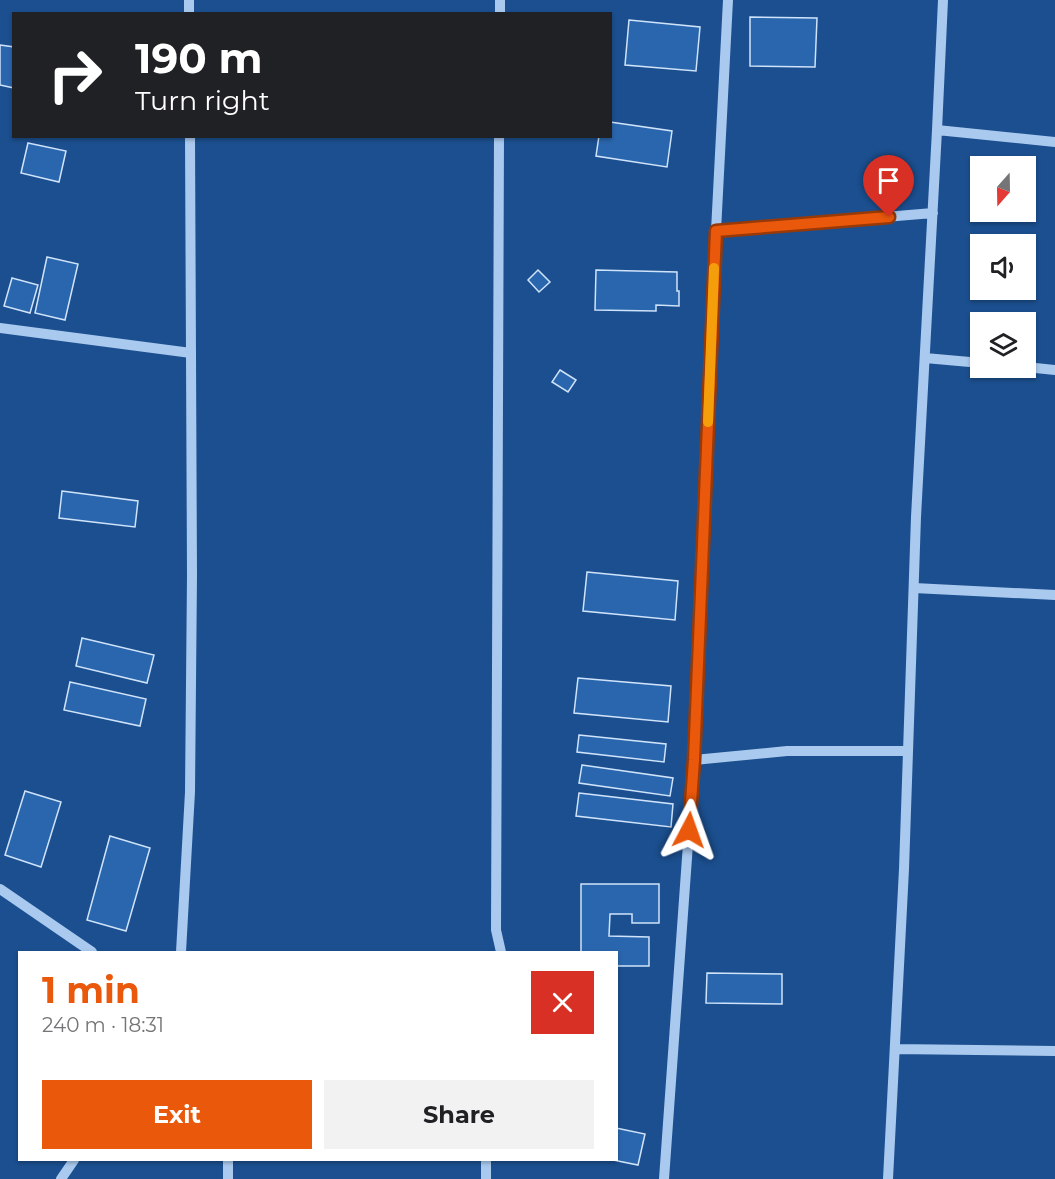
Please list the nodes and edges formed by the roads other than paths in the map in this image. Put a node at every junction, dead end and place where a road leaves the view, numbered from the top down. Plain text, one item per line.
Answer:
1 (728, 0) edge
2 (943, 0) edge
3 (937, 130) junction
4 (190, 138) edge
5 (499, 138) edge
6 (1055, 142) edge
7 (933, 213) junction
8 (716, 231) junction
9 (0, 328) edge
10 (190, 353) junction
11 (925, 358) junction
12 (970, 362) edge
13 (1036, 368) edge
14 (1055, 370) edge
15 (914, 588) junction
16 (1055, 595) edge
17 (908, 751) junction
18 (694, 760) junction
19 (0, 889) edge
20 (91, 951) edge
21 (181, 951) edge
22 (501, 951) edge
23 (895, 1049) junction
24 (1055, 1051) edge
25 (73, 1161) edge
26 (228, 1161) edge
27 (486, 1161) edge
28 (61, 1179) edge
29 (228, 1179) edge
30 (486, 1179) edge
31 (664, 1179) edge
32 (888, 1179) edge

1 - 8 street
2 - 3 street
3 - 6 street
3 - 7 street
4 - 10 street
5 - 22 street
7 - 8 street
7 - 11 street
8 - 18 street
9 - 10 street
10 - 21 street
11 - 12 street
11 - 15 street
13 - 14 street
15 - 16 street
15 - 17 street
17 - 18 street
17 - 23 street
18 - 31 street
19 - 20 street
23 - 24 street
23 - 32 street
25 - 28 street
26 - 29 street
27 - 30 street

